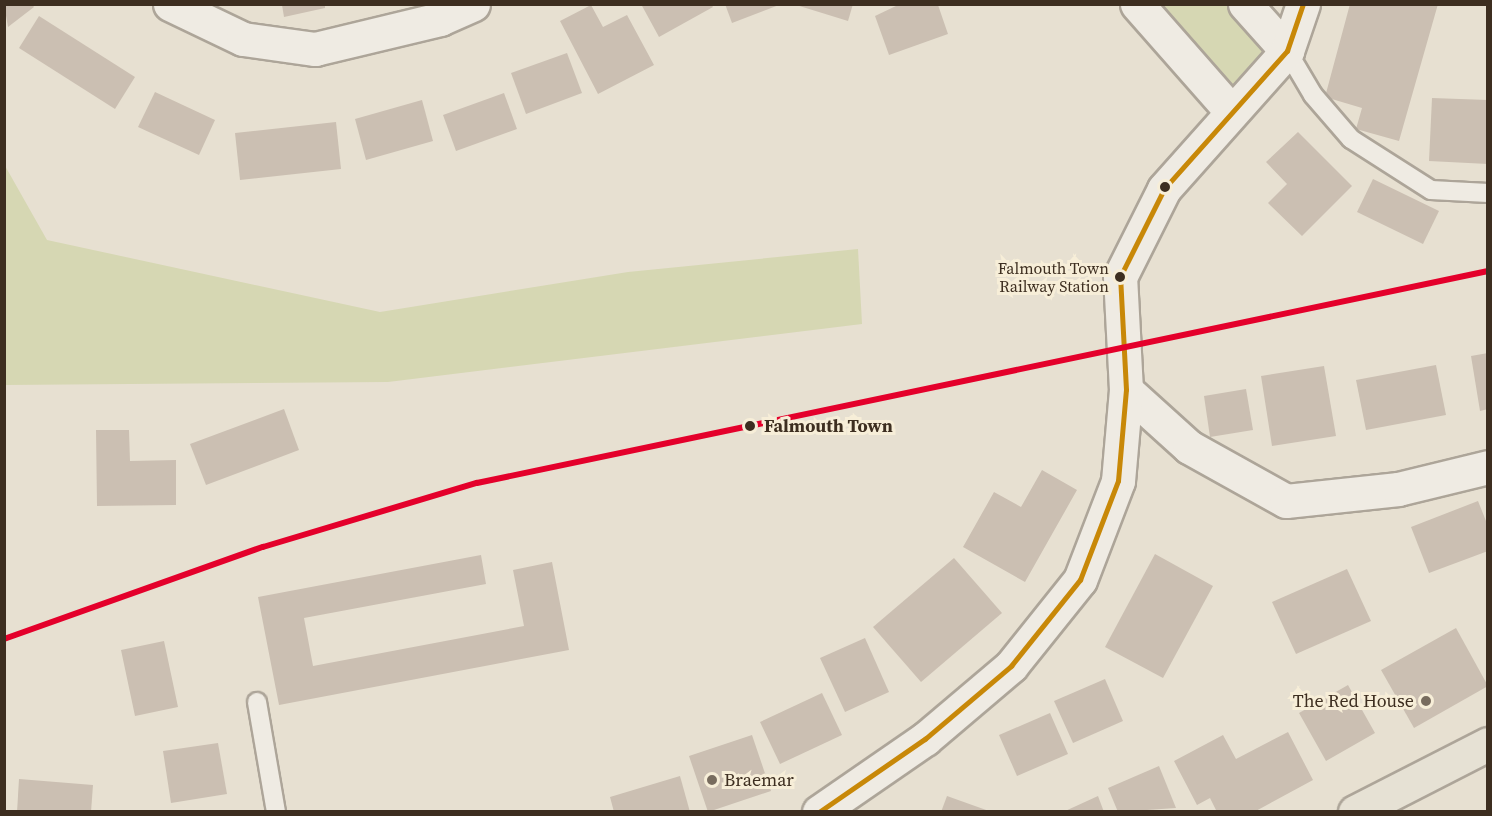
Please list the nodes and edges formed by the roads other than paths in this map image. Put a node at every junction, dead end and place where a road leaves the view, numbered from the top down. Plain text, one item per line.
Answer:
1 (170, 4) edge
2 (473, 4) edge
3 (1137, 4) edge
4 (1245, 4) edge
5 (1303, 4) edge
6 (1287, 51) junction
7 (1230, 110) junction
8 (1488, 193) edge
9 (1126, 390) junction
10 (1488, 467) edge
11 (258, 702) dead end
12 (1488, 744) edge
13 (276, 812) edge
14 (819, 812) edge
15 (1355, 812) edge

1 - 2 street
3 - 7 street
4 - 6 street
5 - 6 street
6 - 7 street
6 - 8 lane
7 - 9 street
9 - 10 street
9 - 14 street
11 - 13 lane
12 - 15 main road

